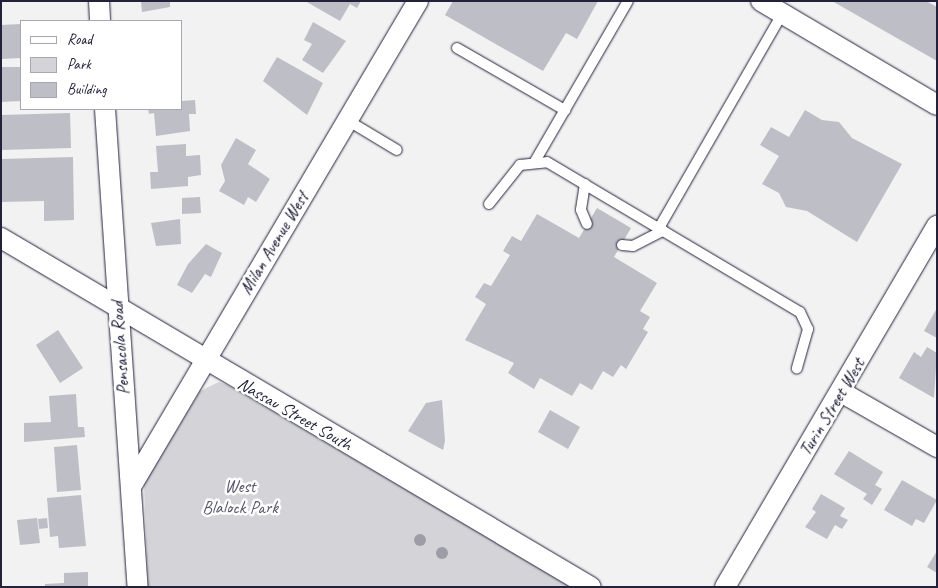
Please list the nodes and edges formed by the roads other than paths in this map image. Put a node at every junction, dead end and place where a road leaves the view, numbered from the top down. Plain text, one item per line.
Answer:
1 (99, 1) edge
2 (418, 1) edge
3 (628, 1) edge
4 (761, 1) edge
5 (782, 14) junction
6 (100, 20) edge
7 (457, 48) dead end
8 (937, 105) edge
9 (105, 110) edge
10 (565, 110) junction
11 (347, 120) junction
12 (397, 150) dead end
13 (534, 164) junction
14 (585, 184) junction
15 (490, 204) dead end
16 (587, 224) dead end
17 (937, 226) edge
18 (661, 230) junction
19 (1, 238) edge
20 (622, 245) dead end
21 (117, 306) junction
22 (204, 360) junction
23 (797, 368) dead end
24 (841, 392) junction
25 (937, 447) edge
26 (132, 485) junction
27 (138, 587) edge
28 (591, 587) edge
29 (725, 587) edge

1 - 6 street
2 - 11 street, Milan Avenue West
3 - 10 lane
4 - 5 street
5 - 8 street
5 - 18 lane
7 - 10 lane
9 - 21 street, Pensacola Road
10 - 13 lane
11 - 12 lane
11 - 22 street, Milan Avenue West
13 - 14 lane
13 - 15 lane
14 - 16 lane
14 - 18 lane
17 - 24 street, Turin Street West
18 - 20 lane
18 - 23 lane
19 - 21 street, Nassau Street South
21 - 22 street, Nassau Street South
21 - 26 street, Pensacola Road
22 - 26 street, Milan Avenue West
22 - 28 street, Nassau Street South
24 - 25 street
24 - 29 street, Turin Street West
26 - 27 street, Pensacola Road

